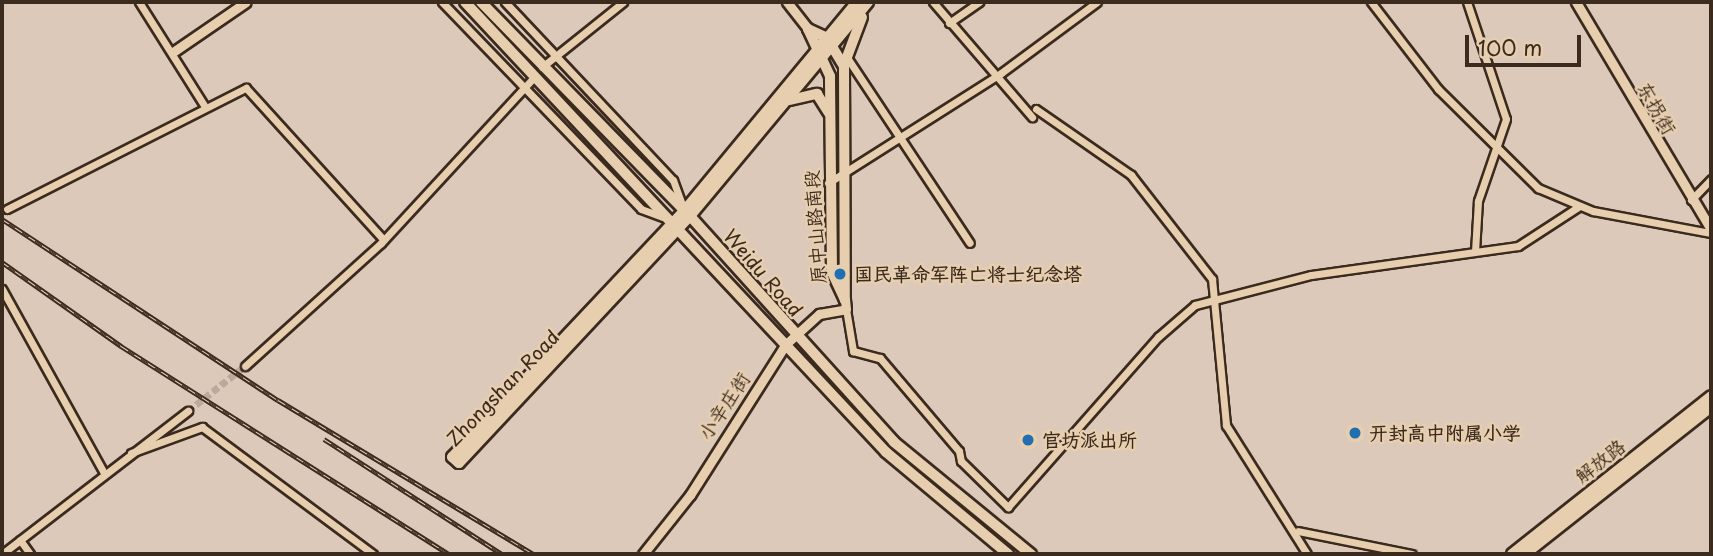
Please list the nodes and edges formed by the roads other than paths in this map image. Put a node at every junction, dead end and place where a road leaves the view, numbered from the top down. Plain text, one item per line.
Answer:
1 (139, 2) edge
2 (246, 2) edge
3 (442, 2) edge
4 (465, 2) edge
5 (481, 2) edge
6 (505, 2) edge
7 (623, 2) edge
8 (787, 2) edge
9 (857, 2) edge
10 (869, 2) edge
11 (933, 2) edge
12 (979, 2) edge
13 (1097, 2) edge
14 (1371, 2) edge
15 (1467, 2) edge
16 (1576, 2) edge
17 (949, 23) junction
18 (808, 29) junction
19 (830, 42) junction
20 (818, 48) junction
21 (173, 52) junction
22 (557, 55) junction
23 (822, 59) junction
24 (845, 60) junction
25 (542, 67) junction
26 (535, 76) junction
27 (995, 77) junction
28 (523, 88) junction
29 (786, 102) junction
30 (205, 107) junction
31 (828, 113) junction
32 (902, 140) junction
33 (1495, 149) junction
34 (840, 176) junction
35 (1711, 179) edge
36 (828, 183) junction
37 (1691, 200) junction
38 (1578, 207) junction
39 (7, 209) dead end
40 (687, 214) junction
41 (678, 223) junction
42 (1711, 231) edge
43 (384, 240) junction
44 (970, 243) dead end
45 (1475, 251) junction
46 (2, 289) edge
47 (1214, 299) junction
48 (846, 304) junction
49 (795, 336) junction
50 (786, 344) junction
51 (244, 366) tunnel mouth
52 (1711, 396) edge
53 (1711, 407) edge
54 (188, 411) tunnel mouth
55 (131, 453) junction
56 (104, 473) junction
57 (1298, 531) junction
58 (20, 540) junction
59 (2, 554) edge
60 (30, 554) edge
61 (373, 554) edge
62 (643, 554) edge
63 (1008, 554) edge
64 (1031, 554) edge
65 (1307, 554) edge
66 (1412, 554) edge
67 (1512, 554) edge
68 (1525, 554) edge

1 - 21 street
2 - 21 street
3 - 28 street
4 - 26 main road, Weidu Road
5 - 25 main road, Weidu Road
6 - 22 street
7 - 22 street
8 - 18 street
9 - 19 main road, Zhongshan Road
10 - 19 main road, Zhongshan Road
10 - 24 main road
11 - 17 street
12 - 17 street
13 - 27 street
14 - 33 street
15 - 33 street
16 - 37 street, 东拐街
17 - 27 street
18 - 19 main road
18 - 20 main road, 原中山路南段
19 - 20 main road, Zhongshan Road
19 - 23 main road, Zhongshan Road
19 - 24 main road
20 - 23 main road, 原中山路南段
20 - 40 main road, Zhongshan Road
21 - 30 street
22 - 25 street
22 - 40 street
23 - 29 main road, Zhongshan Road
23 - 31 main road, 原中山路南段
24 - 32 street
24 - 34 main road, 原中山路南段
25 - 40 main road, Weidu Road
26 - 28 street
26 - 41 main road, Weidu Road
27 - 32 street
27 - 47 street
28 - 41 street
28 - 43 street
29 - 31 main road
29 - 40 main road, Zhongshan Road
30 - 39 street
30 - 43 street
31 - 36 main road, 原中山路南段
32 - 34 street
32 - 44 street
33 - 38 street
33 - 45 street
34 - 36 street
34 - 48 main road, 原中山路南段
35 - 37 street
36 - 48 main road, 原中山路南段
37 - 42 street, 东拐街
38 - 42 street
38 - 45 street
40 - 41 main road, Zhongshan Road
40 - 49 main road, Weidu Road
41 - 41 main road, Zhongshan Road
41 - 50 main road, Weidu Road
43 - 51 street
45 - 47 street
46 - 56 street
47 - 48 street
47 - 57 street
48 - 49 street, 小辛庄街
49 - 50 street, 小辛庄街
49 - 64 main road, Weidu Road
50 - 62 street, 小辛庄街
50 - 63 main road, Weidu Road
52 - 67 main road, 解放路
53 - 68 main road, 解放路
54 - 55 street
55 - 56 street
55 - 61 street
56 - 58 street
57 - 65 street
57 - 66 street
58 - 59 street
58 - 60 street

